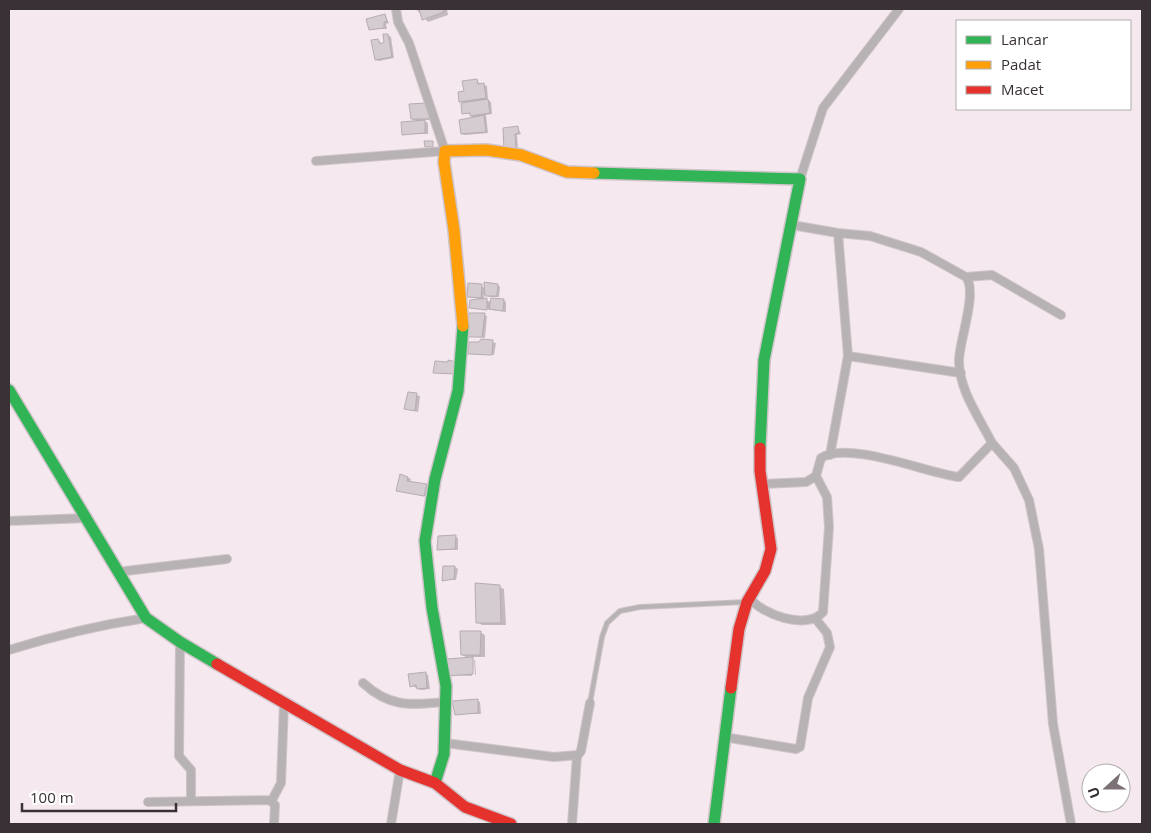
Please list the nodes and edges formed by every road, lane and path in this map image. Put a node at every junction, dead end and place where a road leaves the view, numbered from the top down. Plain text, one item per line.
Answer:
1 (396, 9) edge
2 (899, 9) edge
3 (445, 151) junction
4 (316, 161) dead end
5 (800, 179) junction
6 (792, 225) junction
7 (838, 233) junction
8 (966, 277) junction
9 (1061, 315) dead end
10 (848, 356) junction
11 (961, 373) junction
12 (9, 390) edge
13 (992, 443) junction
14 (830, 455) junction
15 (816, 476) junction
16 (762, 484) junction
17 (87, 518) junction
18 (9, 521) edge
19 (227, 559) dead end
20 (117, 572) junction
21 (748, 600) junction
22 (146, 618) junction
23 (815, 618) junction
24 (180, 642) junction
25 (9, 650) edge
26 (363, 683) dead end
27 (446, 702) junction
28 (284, 703) junction
29 (590, 703) joint
30 (724, 737) junction
31 (445, 743) junction
32 (577, 756) junction
33 (400, 770) junction
34 (435, 783) junction
35 (272, 800) junction
36 (191, 801) junction
37 (148, 802) dead end
38 (274, 824) edge
39 (391, 824) edge
40 (511, 824) edge
41 (572, 824) edge
42 (714, 824) edge
43 (1071, 824) edge

1 - 3 street
2 - 5 street
3 - 4 street
3 - 5 street
3 - 27 street
5 - 6 street
6 - 7 street
6 - 16 street
7 - 8 street
7 - 10 street
8 - 9 street
8 - 11 street
10 - 11 street
10 - 14 street
11 - 13 street
12 - 17 street
13 - 14 street
13 - 43 street
14 - 15 street
15 - 16 street
15 - 23 street
16 - 21 street
17 - 18 street
17 - 20 street
19 - 20 street
20 - 22 street
21 - 23 street
21 - 29 lane
21 - 30 street
22 - 24 street
22 - 25 street
23 - 30 street
24 - 28 street
24 - 36 street
26 - 27 street
27 - 31 street
28 - 33 street
28 - 35 street
29 - 32 street
30 - 42 street
31 - 32 street
31 - 34 street
32 - 41 street
33 - 34 street
33 - 39 street
34 - 40 street
35 - 36 street
35 - 38 street
36 - 37 street

